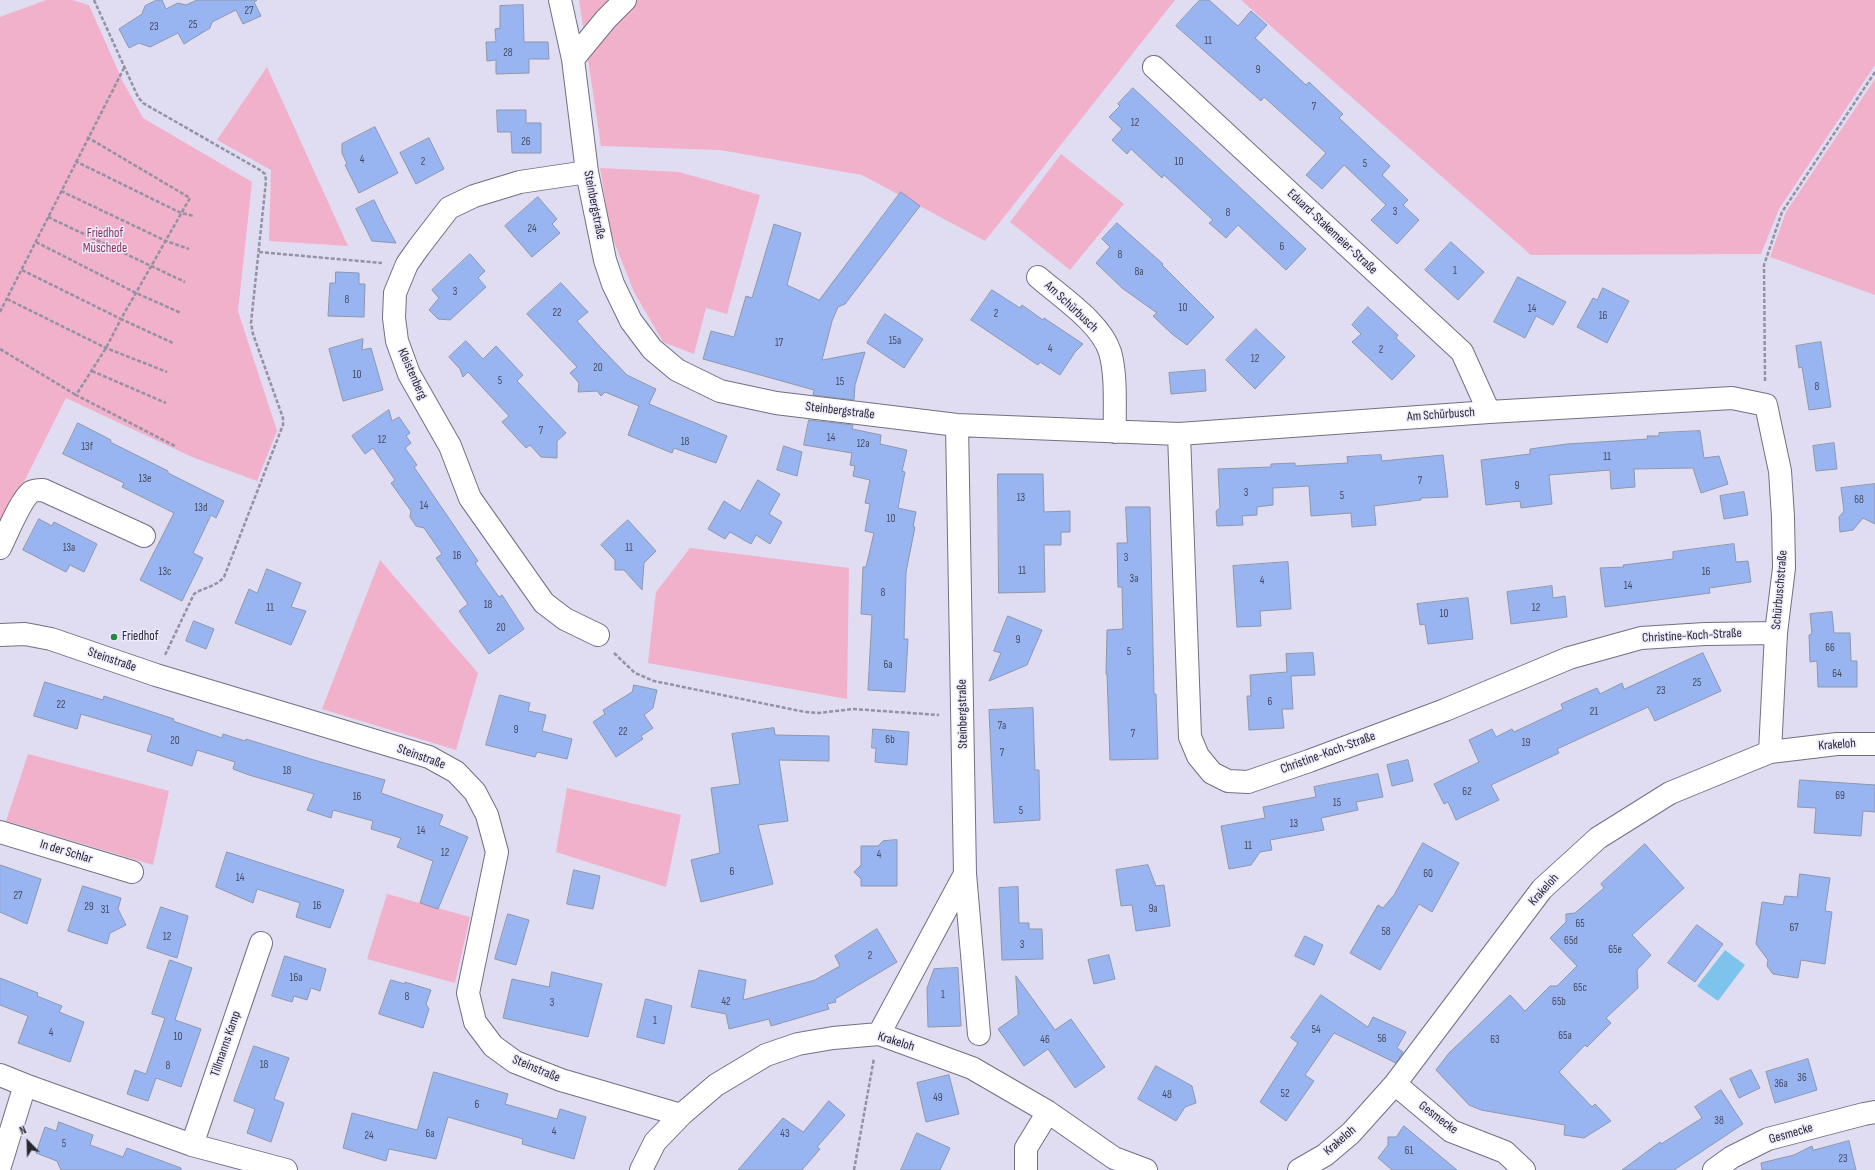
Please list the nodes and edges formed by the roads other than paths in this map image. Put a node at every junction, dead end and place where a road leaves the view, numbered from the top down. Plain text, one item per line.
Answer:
1 (560, 0) edge
2 (625, 0) edge
3 (573, 59) junction
4 (1154, 67) dead end
5 (587, 172) junction
6 (1038, 277) dead end
7 (1766, 405) joint
8 (1489, 412) junction
9 (957, 425) junction
10 (1115, 432) junction
11 (1180, 434) junction
12 (144, 536) dead end
13 (0, 548) edge
14 (1776, 633) junction
15 (0, 635) edge
16 (598, 635) road end
17 (1875, 744) edge
18 (1770, 752) junction
19 (0, 832) edge
20 (132, 872) dead end
21 (964, 874) junction
22 (260, 942) dead end
23 (879, 1034) junction
24 (979, 1034) dead end
25 (0, 1075) edge
26 (1395, 1084) junction
27 (25, 1086) junction
28 (1048, 1112) junction
29 (1875, 1112) edge
30 (680, 1115) junction
31 (192, 1145) junction
32 (0, 1166) edge
33 (286, 1170) edge
34 (641, 1170) edge
35 (1026, 1170) edge
36 (1146, 1170) edge
37 (1299, 1170) edge
38 (1524, 1170) edge
39 (1714, 1170) edge

1 - 3 street, Steinbergstraße
2 - 3 street
3 - 5 street, Steinbergstraße
4 - 8 street, Eduard-Stakemeier-Straße
5 - 9 street, Steinbergstraße
5 - 16 street, Kleistenberg
6 - 10 street, Am Schürbusch
7 - 8 street, Am Schürbusch
7 - 14 street, Schürbuschstraße
8 - 11 street, Am Schürbusch
9 - 10 street, Am Schürbusch
9 - 21 street, Steinbergstraße
10 - 11 street, Am Schürbusch
11 - 14 street, Christine-Koch-Straße
12 - 13 street
14 - 18 street, Schürbuschstraße
15 - 30 street, Steinstraße
17 - 18 street, Krakeloh
18 - 26 street, Krakeloh
19 - 20 street, In der Schlar
21 - 23 street, Steinbergstraße
21 - 24 street, Steinbergstraße
22 - 31 street, Tillmanns Kamp
23 - 28 street, Krakeloh
23 - 30 street, Krakeloh
25 - 27 street
26 - 37 street, Krakeloh
26 - 38 street, Gesmecke
27 - 31 street
27 - 32 street
28 - 35 street
28 - 36 street, Krakeloh
29 - 39 street, Gesmecke
30 - 34 street, Krakeloh
31 - 33 street

